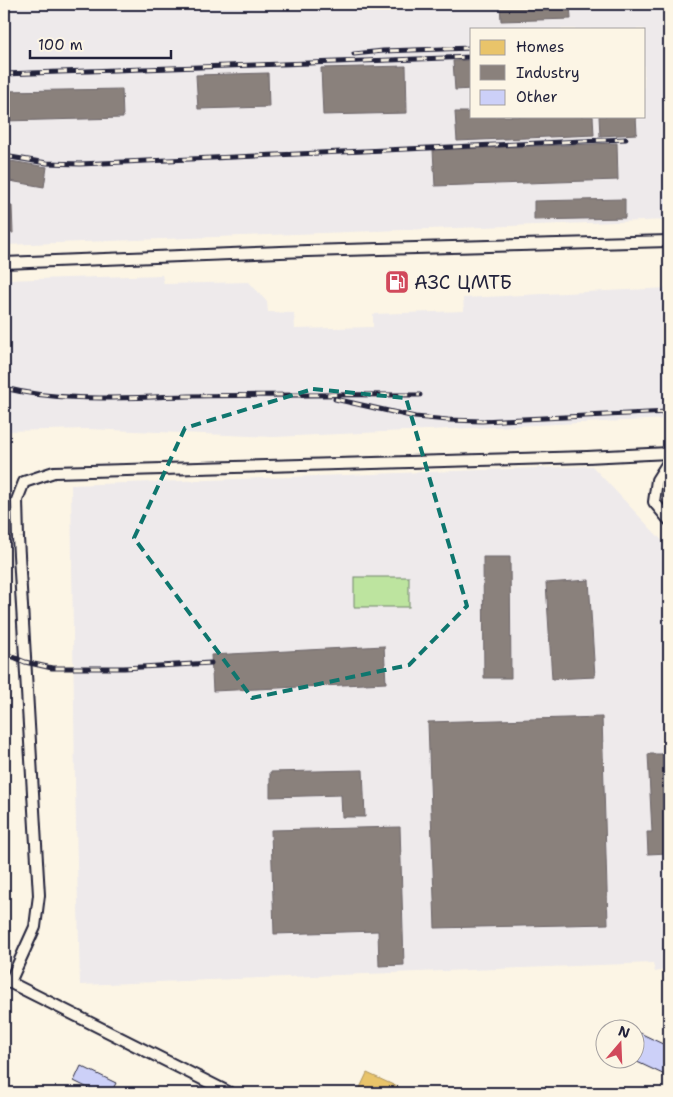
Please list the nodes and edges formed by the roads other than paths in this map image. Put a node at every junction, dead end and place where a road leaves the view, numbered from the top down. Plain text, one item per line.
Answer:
1 (669, 241) edge
2 (4, 263) edge
3 (669, 453) edge
4 (669, 461) edge
5 (669, 520) edge
6 (7, 981) edge
7 (230, 1093) edge

1 - 2 street
3 - 6 street
4 - 5 street
6 - 7 street

